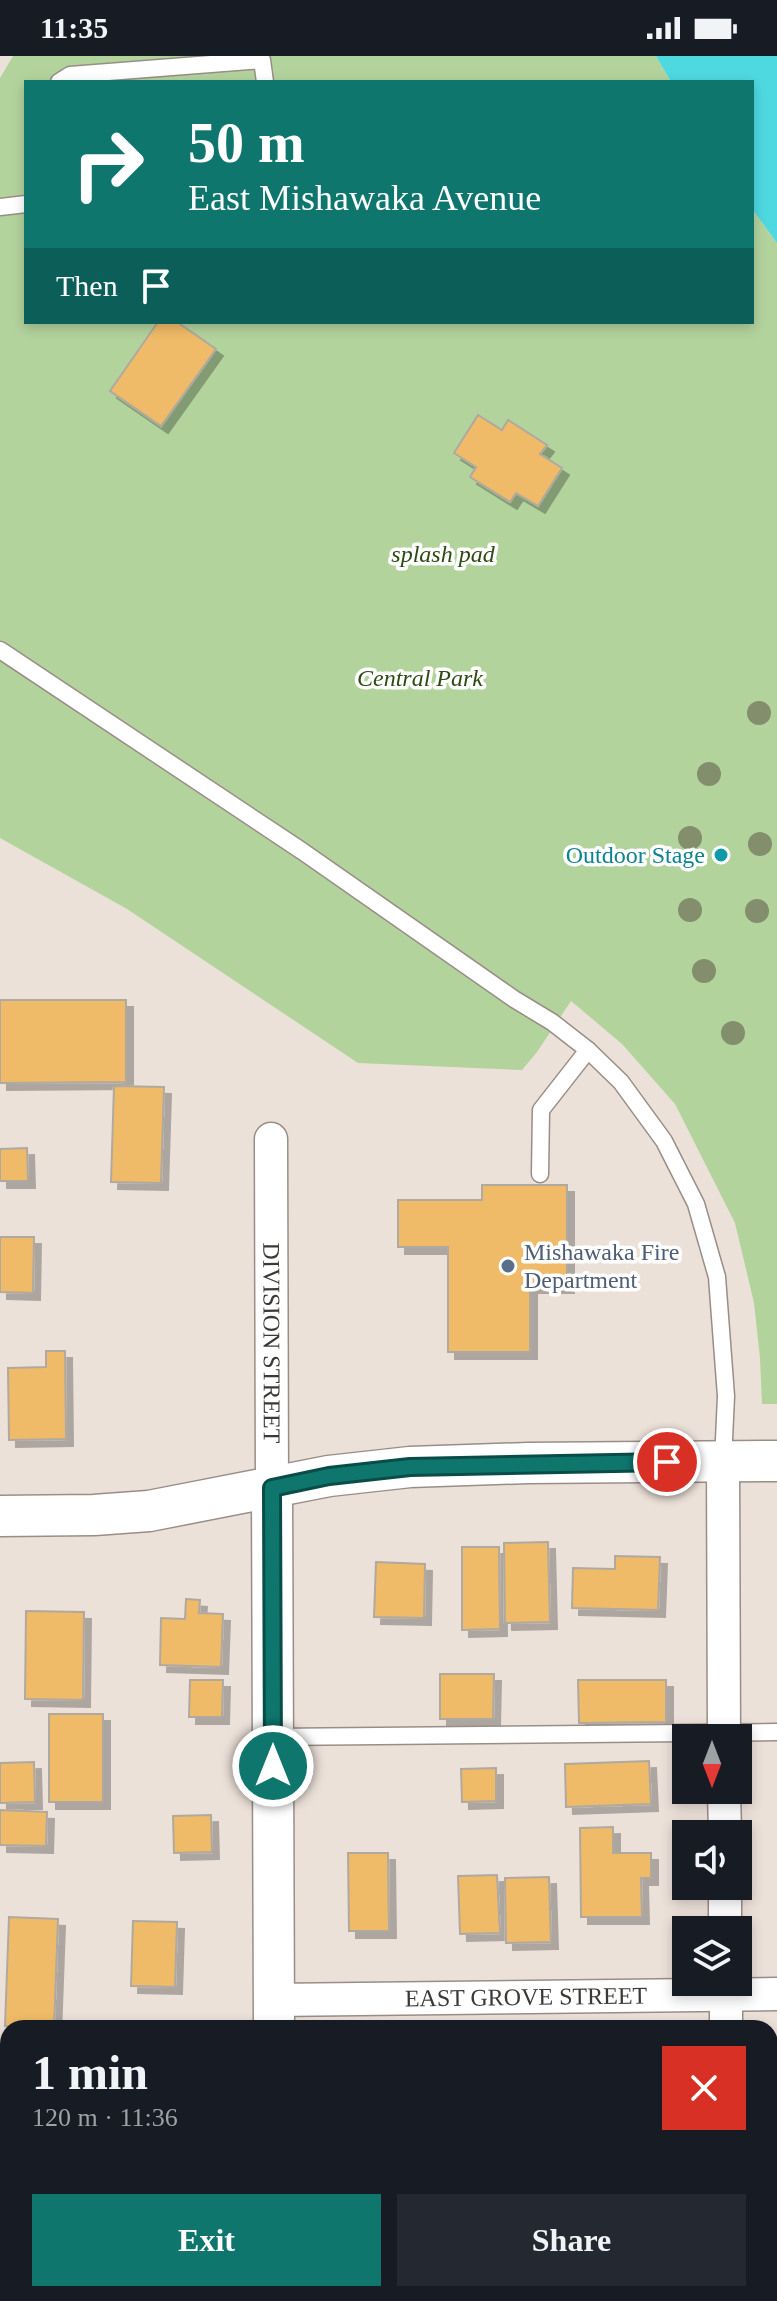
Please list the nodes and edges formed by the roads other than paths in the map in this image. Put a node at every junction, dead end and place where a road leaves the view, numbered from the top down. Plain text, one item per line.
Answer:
1 (62, 80) edge
2 (265, 80) edge
3 (24, 204) edge
4 (0, 207) edge
5 (0, 650) edge
6 (588, 1050) junction
7 (271, 1139) dead end
8 (540, 1174) dead end
9 (723, 1461) junction
10 (777, 1461) edge
11 (272, 1488) junction
12 (0, 1516) edge
13 (724, 1724) edge
14 (777, 1732) edge
15 (752, 1734) edge
16 (672, 1736) edge
17 (273, 1737) junction
18 (672, 1991) edge
19 (752, 1991) edge
20 (777, 1994) edge
21 (726, 1996) edge
22 (274, 2014) edge
23 (726, 2020) edge

1 - 2 lane
3 - 4 lane
5 - 6 lane
6 - 8 lane
6 - 9 lane
7 - 11 street, DIVISION STREET
9 - 10 street
9 - 11 street
9 - 13 street
11 - 12 street
11 - 17 street, DIVISION STREET
14 - 15 lane
16 - 17 lane
17 - 22 street, DIVISION STREET
18 - 22 street, EAST GROVE STREET
19 - 20 street, EAST GROVE STREET
21 - 23 street

